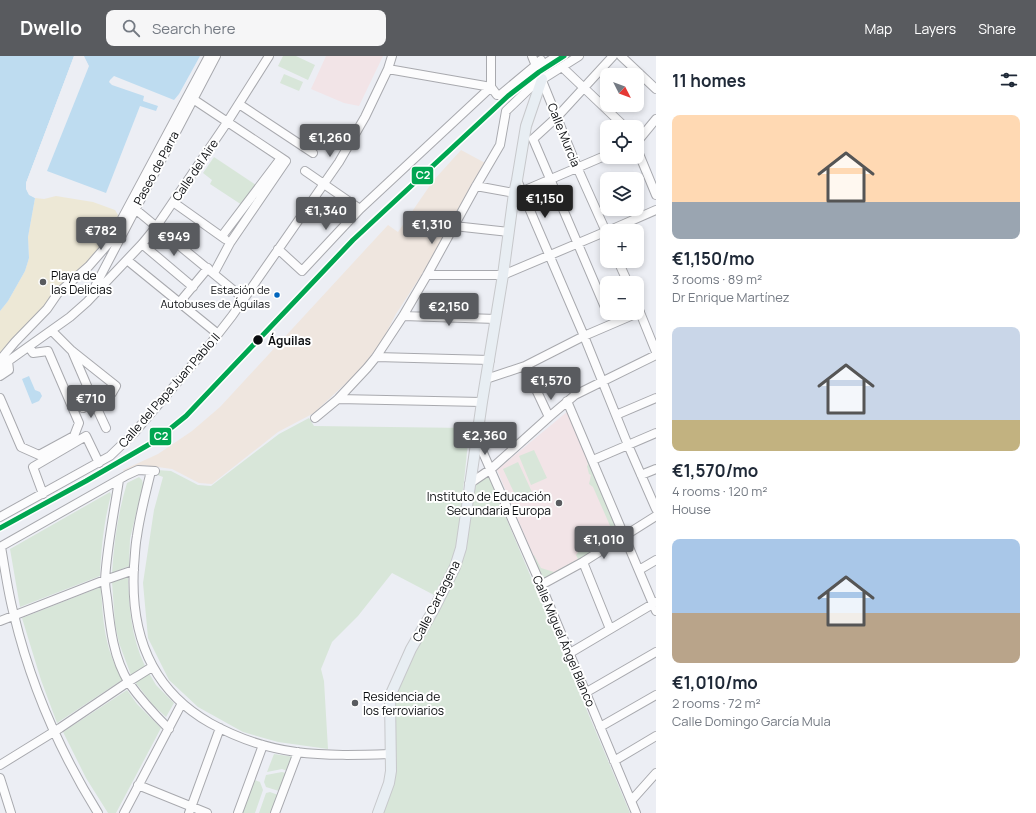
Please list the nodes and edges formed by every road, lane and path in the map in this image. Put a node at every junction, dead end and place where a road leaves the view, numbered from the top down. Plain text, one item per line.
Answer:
1 (209, 56) edge
2 (216, 56) edge
3 (269, 56) edge
4 (392, 56) edge
5 (491, 56) edge
6 (532, 56) edge
7 (557, 56) edge
8 (579, 56) edge
9 (613, 56) edge
10 (621, 56) edge
11 (538, 63) junction
12 (562, 67) junction
13 (388, 69) junction
14 (542, 79) junction
15 (491, 87) junction
16 (584, 88) junction
17 (656, 89) edge
18 (193, 99) junction
19 (238, 104) junction
20 (557, 117) junction
21 (618, 120) edge
22 (228, 121) junction
23 (655, 122) edge
24 (644, 134) edge
25 (529, 136) junction
26 (313, 153) dead end
27 (281, 158) junction
28 (600, 158) edge
29 (643, 164) edge
30 (577, 167) junction
31 (305, 171) dead end
32 (550, 178) junction
33 (323, 184) junction
34 (476, 186) junction
35 (518, 192) junction
36 (656, 195) edge
37 (173, 202) junction
38 (135, 209) junction
39 (360, 209) junction
40 (656, 210) edge
41 (603, 224) edge
42 (625, 224) edge
43 (454, 226) junction
44 (156, 227) junction
45 (509, 232) junction
46 (600, 235) edge
47 (222, 236) junction
48 (230, 243) junction
49 (577, 243) junction
50 (142, 244) junction
51 (278, 250) junction
52 (549, 254) junction
53 (127, 260) junction
54 (211, 271) junction
55 (101, 274) junction
56 (503, 274) junction
57 (427, 275) junction
58 (108, 280) junction
59 (193, 286) junction
60 (600, 296) edge
61 (244, 298) junction
62 (87, 302) junction
63 (178, 302) junction
64 (402, 316) junction
65 (496, 319) junction
66 (610, 320) edge
67 (619, 320) edge
68 (643, 320) edge
69 (612, 324) junction
70 (52, 331) junction
71 (218, 334) junction
72 (584, 336) junction
73 (30, 347) junction
74 (72, 351) junction
75 (656, 352) edge
76 (656, 355) edge
77 (376, 357) junction
78 (4, 360) edge
79 (490, 360) junction
80 (525, 366) junction
81 (0, 367) edge
82 (0, 376) edge
83 (486, 379) junction
84 (602, 382) junction
85 (0, 398) edge
86 (656, 398) edge
87 (338, 399) junction
88 (567, 401) junction
89 (94, 402) junction
90 (482, 402) junction
91 (83, 408) dead end
92 (616, 415) junction
93 (549, 417) junction
94 (315, 418) dead end
95 (106, 428) dead end
96 (656, 433) edge
97 (477, 439) junction
98 (628, 445) junction
99 (593, 460) junction
100 (99, 463) junction
101 (491, 469) junction
102 (656, 469) edge
103 (641, 475) junction
104 (119, 480) junction
105 (470, 484) junction
106 (43, 494) junction
107 (656, 509) edge
108 (656, 516) edge
109 (0, 517) edge
110 (625, 536) junction
111 (0, 547) edge
112 (656, 560) edge
113 (583, 562) junction
114 (134, 570) junction
115 (639, 570) junction
116 (105, 580) junction
117 (541, 586) junction
118 (655, 606) edge
119 (13, 615) junction
120 (0, 621) edge
121 (610, 629) junction
122 (656, 652) edge
123 (570, 653) junction
124 (152, 667) junction
125 (128, 682) junction
126 (585, 693) junction
127 (656, 695) edge
128 (182, 703) junction
129 (600, 727) junction
130 (220, 728) junction
131 (169, 729) junction
132 (54, 732) junction
133 (656, 736) edge
134 (263, 745) junction
135 (298, 752) junction
136 (390, 754) junction
137 (614, 761) junction
138 (0, 766) edge
139 (656, 773) edge
140 (0, 778) edge
141 (138, 785) junction
142 (631, 801) junction
143 (190, 810) edge
144 (11, 813) edge
145 (98, 813) edge
146 (124, 813) edge
147 (207, 813) edge
148 (238, 813) edge
149 (275, 813) edge
150 (378, 813) edge
151 (636, 813) edge

1 - 78 street
2 - 18 street, Paseo de Parra
3 - 19 street, Calle del Aire
4 - 13 street, Calle del Papa Juan Pablo II
5 - 15 street
6 - 11 street, Calle Murcia
7 - 11 street
8 - 12 street
9 - 16 street
10 - 17 street
11 - 14 street, Calle Murcia
11 - 15 street
12 - 14 street
12 - 16 street
13 - 15 street
13 - 33 street, Calle del Papa Juan Pablo II
14 - 20 street, Calle Murcia
14 - 25 main road, Calle Cartagena
14 - 34 street
15 - 39 street
16 - 20 street
16 - 21 street
18 - 22 street
18 - 38 street, Paseo de Parra
19 - 22 street, Calle del Aire
19 - 26 street
20 - 25 street
20 - 30 street, Calle Murcia
22 - 27 street
22 - 37 street, Calle del Aire
23 - 24 street
25 - 32 street
25 - 35 main road, Calle Cartagena
27 - 47 street
27 - 48 street
28 - 30 street
29 - 36 street
30 - 32 street
30 - 41 street, Calle Murcia
31 - 33 street
32 - 35 street
32 - 49 street
33 - 39 street
33 - 51 street, Calle del Papa Juan Pablo II
34 - 35 street
34 - 43 street
35 - 45 main road, Calle Cartagena
35 - 52 street
37 - 44 street, Calle del Aire
37 - 47 street
38 - 44 street
38 - 55 street, Paseo de Parra
39 - 51 street
40 - 42 street
43 - 45 street
43 - 57 street
44 - 50 street, Calle del Aire
44 - 54 street
45 - 56 main road, Calle Cartagena
46 - 49 street
47 - 48 street
48 - 54 street
49 - 52 street
49 - 60 street
50 - 53 street, Calle del Aire
50 - 59 street
51 - 61 street, Calle del Papa Juan Pablo II
52 - 56 street
52 - 72 street
53 - 58 street, Calle del Aire
53 - 63 street
54 - 59 street
54 - 61 street
55 - 58 street
55 - 62 street, Paseo de Parra
56 - 57 street
56 - 65 main road, Calle Cartagena
57 - 64 street
58 - 62 street, Calle del Aire
59 - 63 street
61 - 71 street, Calle del Papa Juan Pablo II
62 - 70 street, Calle del Aire
63 - 71 street
64 - 65 street
64 - 77 street
65 - 79 main road, Calle Cartagena
66 - 69 street
67 - 69 street
68 - 75 street
69 - 72 street
70 - 73 street, Calle del Aire
70 - 74 street
71 - 100 street, Calle del Papa Juan Pablo II
72 - 80 street
72 - 84 street
73 - 78 street, Calle del Aire
73 - 85 street
74 - 89 street
74 - 89 street
76 - 84 street
77 - 79 street
77 - 87 street
78 - 81 street, Calle del Aire
78 - 82 street
79 - 83 main road, Calle Cartagena
80 - 83 street
80 - 93 street
83 - 90 main road, Calle Cartagena
84 - 88 street
84 - 92 street
86 - 92 street
87 - 90 street
87 - 94 street
88 - 93 street
88 - 99 street
89 - 91 street
89 - 95 street
90 - 97 main road, Calle Cartagena
92 - 98 street
93 - 101 street
96 - 98 street
97 - 101 street, Calle Miguel Ángel Blanco
97 - 105 main road, Calle Cartagena
98 - 99 street
98 - 103 street
99 - 110 street
100 - 106 street, Calle del Papa Juan Pablo II
100 - 106 street
101 - 105 street
101 - 117 street, Calle Miguel Ángel Blanco
102 - 103 street
103 - 107 street
104 - 111 street
104 - 114 street
104 - 116 street
105 - 136 main road, Calle Cartagena
106 - 109 street, Calle del Papa Juan Pablo II
108 - 110 street
110 - 113 street
110 - 115 street
111 - 119 street
112 - 115 street
113 - 117 street
113 - 121 street
114 - 116 street
114 - 124 street
115 - 118 street
116 - 119 street
116 - 125 street
117 - 123 street, Calle Miguel Ángel Blanco
118 - 121 street
119 - 120 street
119 - 132 street
121 - 123 street
122 - 126 street
123 - 126 street, Calle Miguel Ángel Blanco
124 - 125 street
124 - 128 street
125 - 131 street
125 - 132 street
126 - 129 street, Calle Miguel Ángel Blanco
127 - 129 street
128 - 130 street
128 - 131 street
129 - 137 street, Calle Miguel Ángel Blanco
130 - 134 street
130 - 143 street
131 - 141 street
132 - 138 street
132 - 145 street
133 - 137 street
134 - 135 street
134 - 148 street
135 - 136 street
135 - 149 street
136 - 150 main road, Calle Cartagena
137 - 142 street, Calle Miguel Ángel Blanco
139 - 142 street
140 - 144 street
141 - 143 street
141 - 146 street
142 - 151 street, Calle Miguel Ángel Blanco
143 - 147 street

